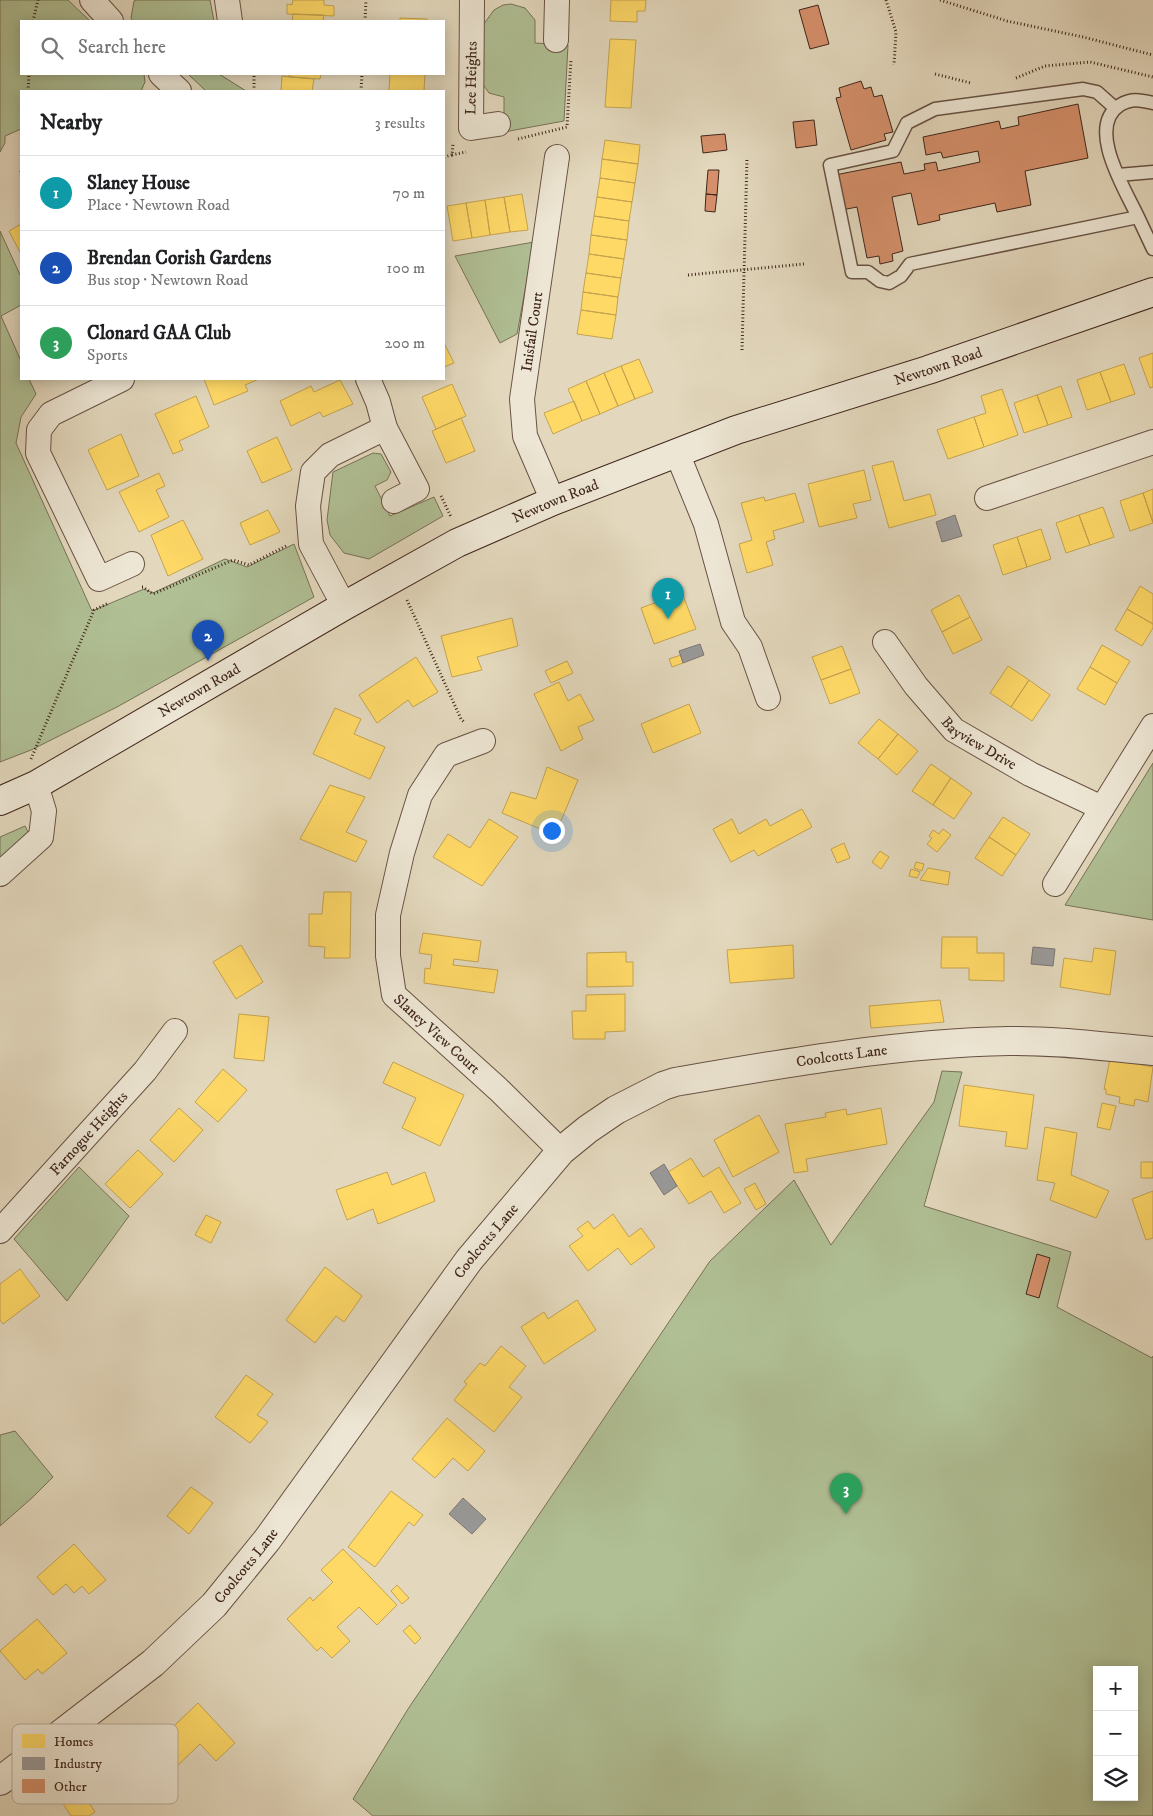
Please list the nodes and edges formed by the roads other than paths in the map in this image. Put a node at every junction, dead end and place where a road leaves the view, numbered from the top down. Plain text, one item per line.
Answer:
1 (227, 0) edge
2 (472, 0) edge
3 (545, 0) edge
4 (557, 0) edge
5 (230, 20) edge
6 (556, 40) road end
7 (1153, 103) edge
8 (1115, 108) junction
9 (504, 132) road end
10 (557, 157) dead end
11 (1153, 172) edge
12 (1118, 175) junction
13 (1138, 217) junction
14 (1153, 249) edge
15 (1153, 292) edge
16 (120, 380) edge
17 (368, 380) edge
18 (385, 428) junction
19 (1153, 442) edge
20 (677, 453) junction
21 (987, 498) dead end
22 (394, 500) dead end
23 (553, 501) junction
24 (132, 564) dead end
25 (344, 606) junction
26 (885, 642) dead end
27 (768, 698) dead end
28 (1153, 726) edge
29 (483, 741) road end
30 (36, 785) junction
31 (0, 801) edge
32 (1102, 808) junction
33 (0, 874) edge
34 (1055, 884) dead end
35 (175, 1031) dead end
36 (1153, 1051) edge
37 (561, 1151) junction
38 (0, 1231) edge
39 (75, 1724) edge
40 (12, 1773) edge
41 (0, 1782) edge

1 - 5 street
2 - 9 street, Lee Heights
3 - 4 street
4 - 6 street
7 - 8 lane
8 - 12 lane
8 - 13 lane
10 - 23 street, Inisfail Court
11 - 12 lane
12 - 13 lane
13 - 14 lane
15 - 20 street, Newtown Road
16 - 24 street
17 - 18 street
18 - 22 street
18 - 25 street
19 - 21 street
20 - 23 street, Newtown Road
20 - 27 street
23 - 25 street, Newtown Road
25 - 30 street, Newtown Road
26 - 32 street, Bayview Drive
28 - 32 street
29 - 37 street, Slaney View Court
30 - 31 street, Newtown Road
30 - 33 street
32 - 34 street
35 - 38 street, Farnogue Heights
36 - 37 street, Coolcotts Lane
37 - 39 street, Coolcotts Lane
40 - 41 street, Coolcotts Lane

